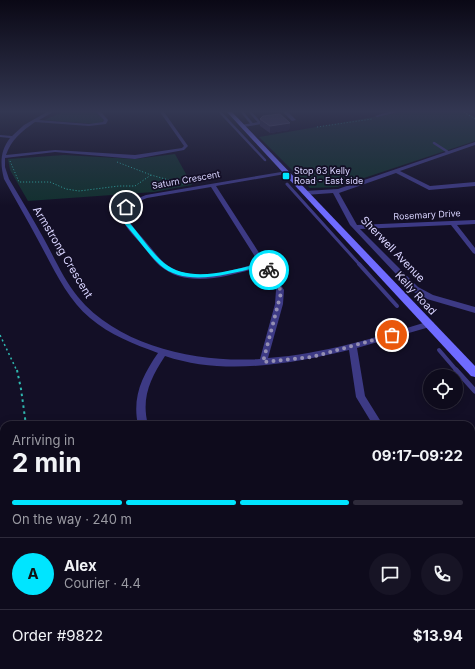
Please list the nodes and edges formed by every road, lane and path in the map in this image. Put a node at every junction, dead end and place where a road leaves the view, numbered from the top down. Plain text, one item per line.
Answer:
1 (7, 143) edge
2 (184, 143) edge
3 (252, 143) edge
4 (257, 143) edge
5 (475, 143) edge
6 (434, 144) dead end
7 (448, 152) junction
8 (119, 156) junction
9 (2, 157) junction
10 (9, 158) dead end
11 (265, 160) dead end
12 (396, 171) junction
13 (285, 172) junction
14 (150, 175) junction
15 (372, 179) junction
16 (304, 182) dead end
17 (287, 184) dead end
18 (475, 184) edge
19 (212, 185) junction
20 (198, 187) junction
21 (335, 191) junction
22 (305, 193) junction
23 (475, 222) edge
24 (454, 223) junction
25 (355, 228) junction
26 (340, 229) junction
27 (329, 231) junction
28 (475, 252) edge
29 (265, 264) junction
30 (397, 306) dead end
31 (475, 310) edge
32 (430, 324) junction
33 (0, 335) edge
34 (353, 347) junction
35 (439, 350) dead end
36 (162, 353) junction
37 (263, 362) junction
38 (475, 373) edge
39 (475, 391) edge
40 (26, 421) edge
41 (143, 421) edge
42 (376, 421) edge

1 - 9 street
2 - 8 street
3 - 11 lane, Kelly Road
4 - 13 street, Kelly Road
5 - 7 street
6 - 7 lane
7 - 12 street
8 - 9 street
8 - 14 path
9 - 36 street, Armstrong Crescent
10 - 14 path
12 - 15 street
12 - 18 street
13 - 19 street, Saturn Crescent
13 - 22 street, Kelly Road
14 - 20 path
15 - 16 path
15 - 21 street
17 - 27 lane, Kelly Road
19 - 20 street, Saturn Crescent
19 - 29 street
20 - 29 street, Saturn Crescent
21 - 22 street
21 - 25 street, Sherwell Avenue
22 - 26 street, Kelly Road
23 - 24 street, Rosemary Drive
24 - 25 street, Rosemary Drive
24 - 28 street
25 - 31 street, Sherwell Avenue
26 - 27 lane
26 - 32 street, Kelly Road
27 - 30 lane, Kelly Road
29 - 37 street
32 - 34 street, Armstrong Crescent
32 - 38 street, Kelly Road
33 - 40 path
34 - 37 street, Armstrong Crescent
34 - 42 street
35 - 39 lane
36 - 37 street, Armstrong Crescent
36 - 41 street

